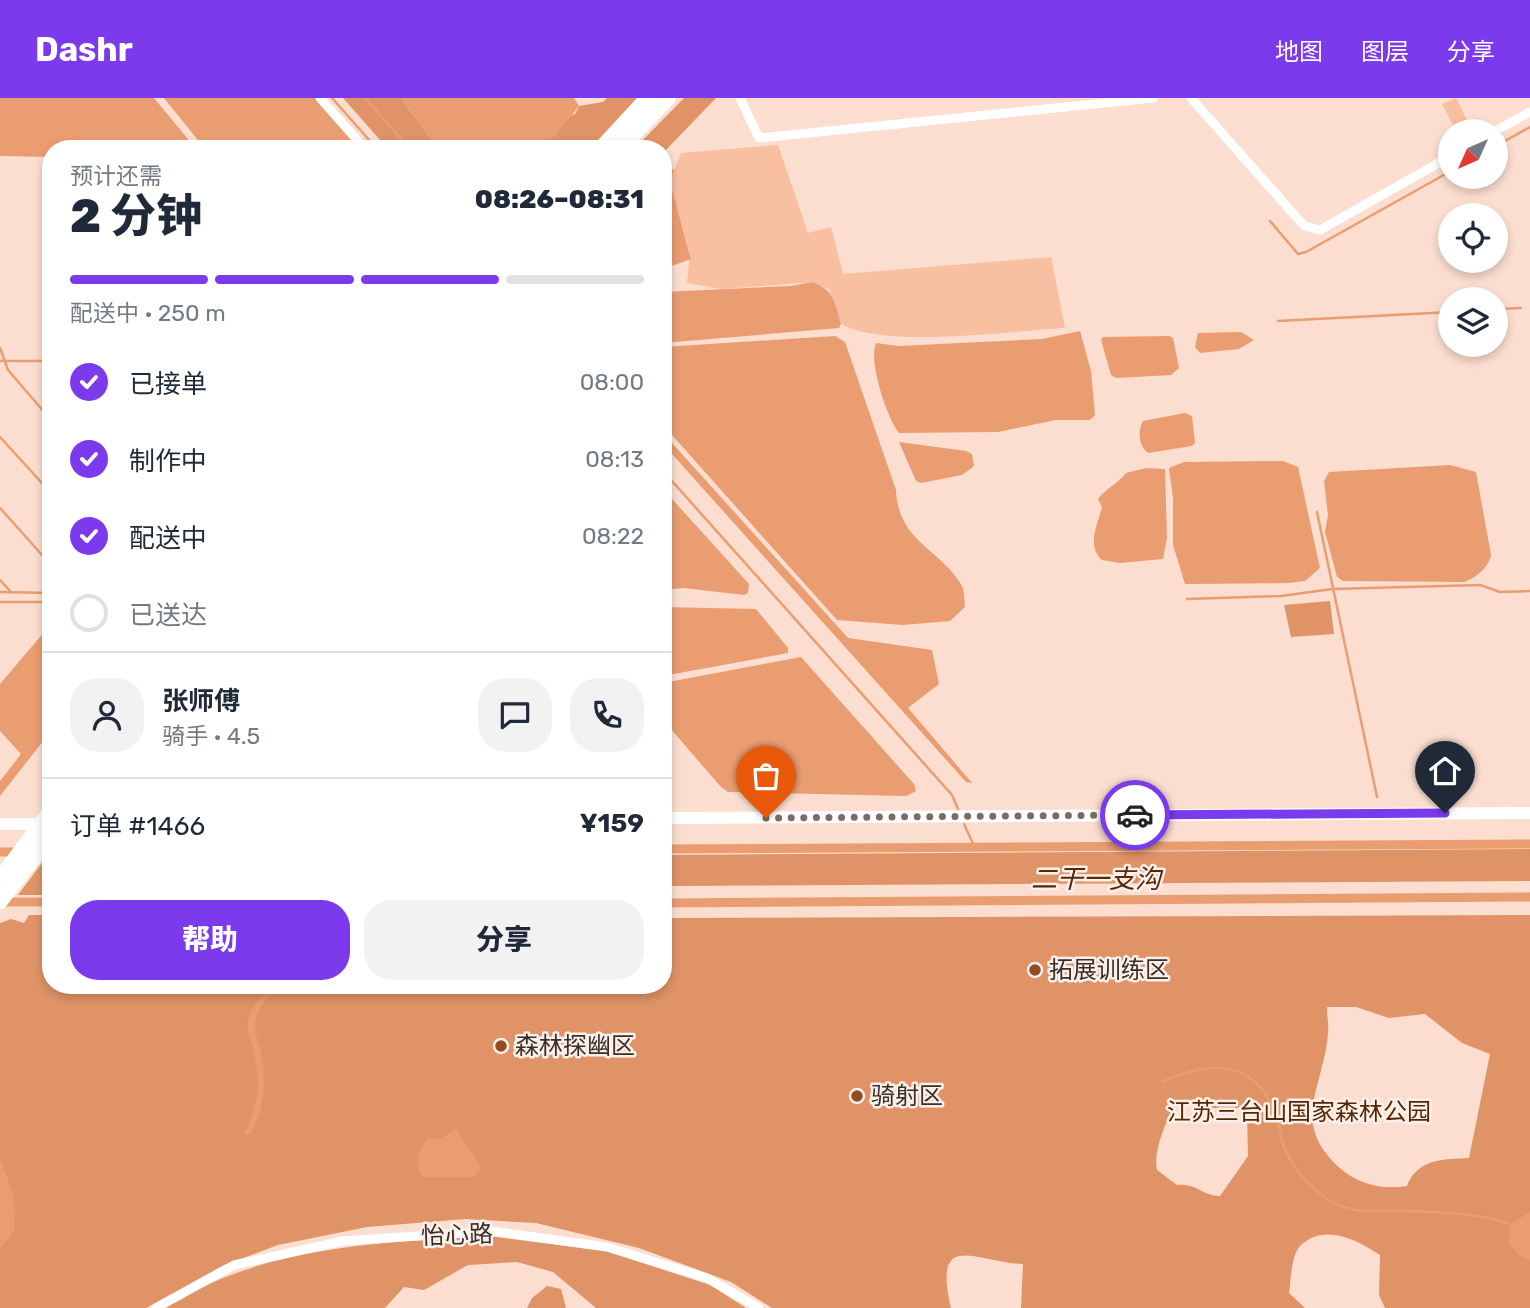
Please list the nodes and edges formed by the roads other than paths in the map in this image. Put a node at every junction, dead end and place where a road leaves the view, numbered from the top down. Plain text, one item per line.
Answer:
1 (320, 98) edge
2 (648, 98) edge
3 (668, 98) edge
4 (740, 98) edge
5 (1153, 98) edge
6 (1191, 98) edge
7 (1530, 112) edge
8 (1508, 124) edge
9 (357, 140) edge
10 (609, 140) edge
11 (628, 140) edge
12 (1438, 163) edge
13 (1530, 813) edge
14 (672, 818) edge
15 (0, 824) edge
16 (42, 828) edge
17 (42, 832) edge
18 (42, 836) edge
19 (0, 879) edge
20 (0, 901) edge
21 (156, 1308) edge
22 (759, 1308) edge

1 - 9 street
2 - 10 highway
3 - 11 highway
4 - 5 street
6 - 12 street
7 - 8 street
13 - 14 street
15 - 16 street
17 - 19 highway
18 - 20 highway
21 - 22 street, 怡心路

